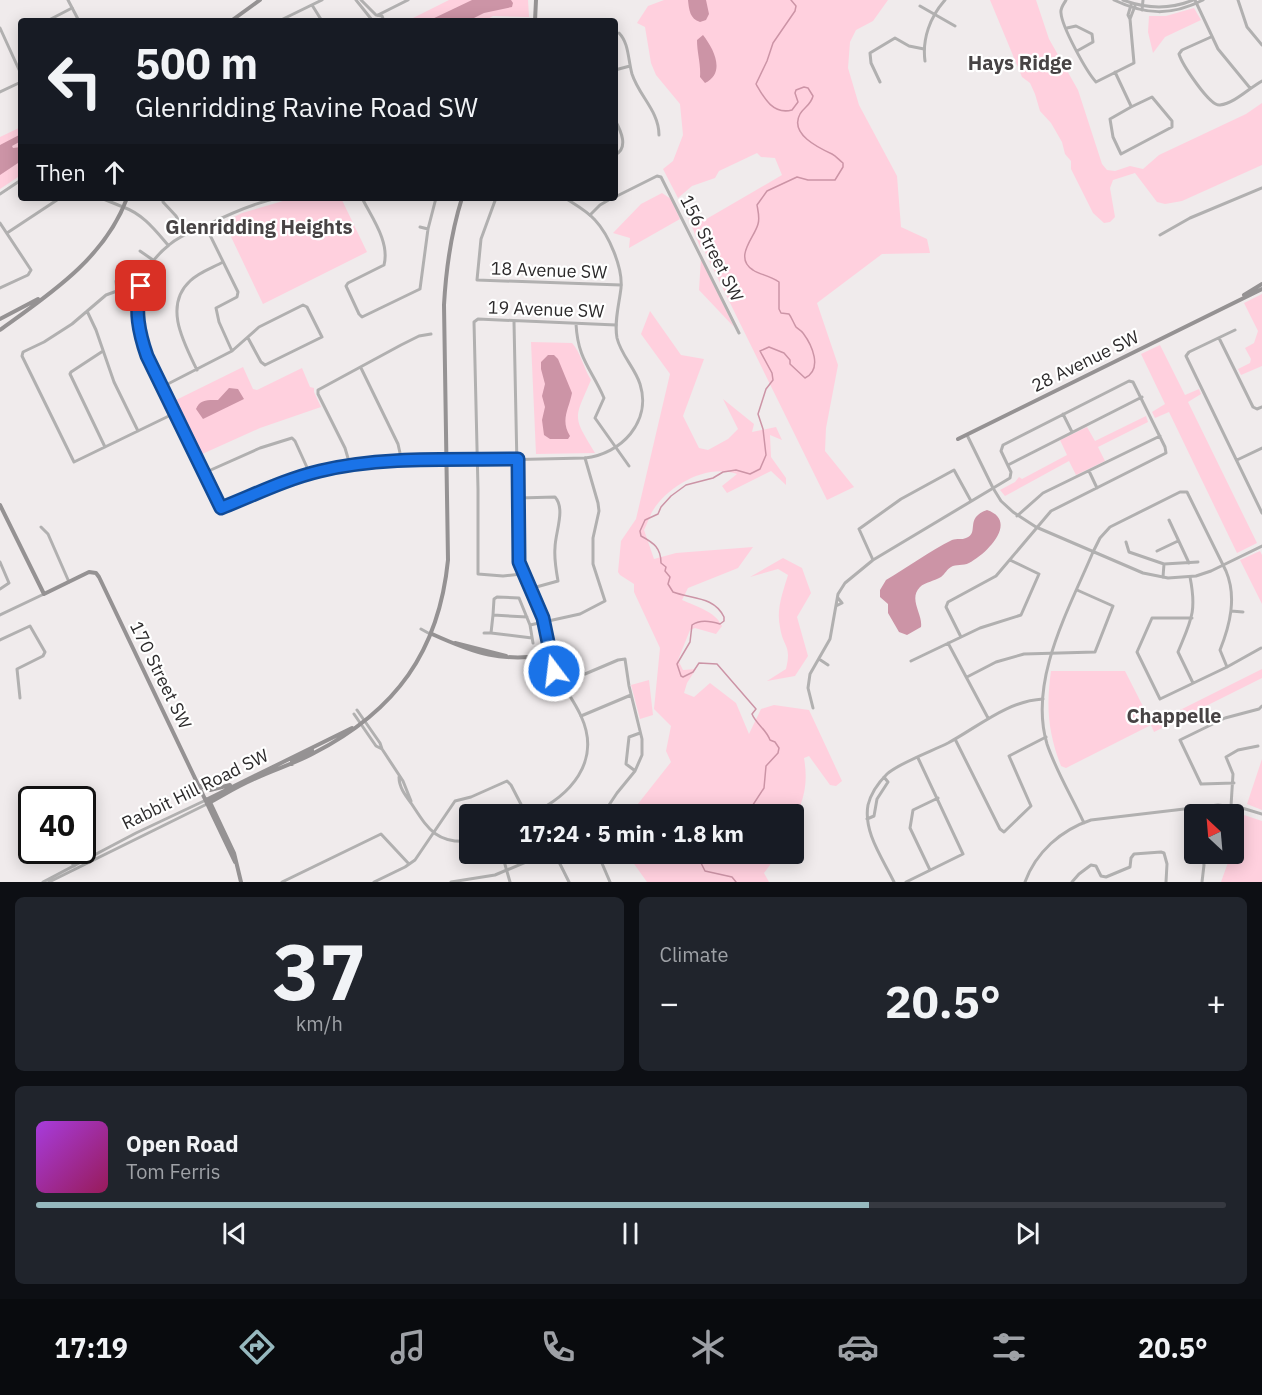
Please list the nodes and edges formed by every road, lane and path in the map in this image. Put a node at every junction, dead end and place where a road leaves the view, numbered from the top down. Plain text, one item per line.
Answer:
1 (68, 0) edge
2 (260, 0) edge
3 (322, 0) edge
4 (356, 0) edge
5 (361, 0) edge
6 (408, 0) edge
7 (536, 0) edge
8 (945, 0) edge
9 (1066, 0) edge
10 (1113, 0) edge
11 (1143, 0) edge
12 (1203, 0) edge
13 (1238, 0) edge
14 (1123, 1) edge
15 (1195, 1) edge
16 (312, 5) junction
17 (920, 6) dead end
18 (1132, 6) junction
19 (72, 8) junction
20 (1142, 8) junction
21 (390, 9) junction
22 (377, 15) junction
23 (934, 15) junction
24 (53, 18) edge
25 (77, 18) edge
26 (235, 18) edge
27 (285, 18) edge
28 (319, 18) edge
29 (370, 18) edge
30 (374, 18) edge
31 (381, 18) edge
32 (385, 18) edge
33 (535, 18) edge
34 (955, 26) dead end
35 (0, 28) edge
36 (1066, 28) junction
37 (619, 33) dead end
38 (1211, 37) junction
39 (1262, 45) edge
40 (924, 49) junction
41 (1077, 51) junction
42 (924, 62) dead end
43 (630, 66) junction
44 (18, 67) edge
45 (618, 69) edge
46 (1115, 72) junction
47 (1262, 81) edge
48 (880, 82) dead end
49 (18, 83) edge
50 (1250, 88) junction
51 (0, 92) edge
52 (1131, 107) junction
53 (618, 126) edge
54 (659, 135) dead end
55 (618, 153) edge
56 (18, 182) edge
57 (1262, 188) edge
58 (0, 194) edge
59 (618, 195) edge
60 (55, 201) edge
61 (108, 201) edge
62 (126, 201) edge
63 (164, 201) edge
64 (264, 201) edge
65 (364, 201) edge
66 (435, 201) edge
67 (461, 201) edge
68 (495, 201) edge
69 (570, 201) edge
70 (608, 201) edge
71 (256, 203) joint
72 (123, 207) junction
73 (590, 215) junction
74 (0, 223) edge
75 (205, 225) junction
76 (420, 227) dead end
77 (428, 229) junction
78 (7, 233) junction
79 (186, 234) junction
80 (1160, 235) dead end
81 (168, 245) junction
82 (140, 251) dead end
83 (153, 260) junction
84 (223, 262) junction
85 (116, 281) dead end
86 (621, 285) junction
87 (1262, 287) edge
88 (0, 288) edge
89 (117, 291) junction
90 (139, 292) junction
91 (49, 293) junction
92 (87, 311) junction
93 (0, 319) edge
94 (514, 322) junction
95 (576, 324) junction
96 (616, 325) junction
97 (0, 330) edge
98 (1235, 330) dead end
99 (739, 333) dead end
100 (431, 334) dead end
101 (248, 338) junction
102 (1219, 338) junction
103 (103, 351) junction
104 (232, 351) junction
105 (361, 368) junction
106 (197, 369) junction
107 (162, 387) junction
108 (1142, 398) junction
109 (1262, 407) edge
110 (175, 413) junction
111 (1063, 414) junction
112 (138, 431) junction
113 (1072, 432) junction
114 (966, 434) junction
115 (1160, 436) junction
116 (958, 439) dead end
117 (105, 447) junction
118 (616, 448) junction
119 (1262, 448) edge
120 (585, 458) junction
121 (518, 459) junction
122 (477, 460) junction
123 (1237, 460) junction
124 (447, 461) junction
125 (402, 462) junction
126 (350, 465) junction
127 (1008, 465) junction
128 (629, 466) dead end
129 (1089, 471) junction
130 (204, 473) junction
131 (310, 474) junction
132 (993, 488) junction
133 (1097, 488) junction
134 (519, 498) junction
135 (971, 501) junction
136 (0, 505) edge
137 (1262, 513) edge
138 (1017, 516) junction
139 (1169, 520) dead end
140 (41, 527) dead end
141 (1036, 528) junction
142 (1179, 541) junction
143 (1126, 542) dead end
144 (1262, 546) edge
145 (1157, 551) dead end
146 (1094, 552) junction
147 (873, 560) junction
148 (1010, 560) junction
149 (0, 561) edge
150 (1198, 562) dead end
151 (1189, 563) junction
152 (1164, 564) junction
153 (1223, 565) junction
154 (522, 574) junction
155 (1190, 577) junction
156 (1163, 578) junction
157 (69, 582) junction
158 (0, 589) edge
159 (529, 589) junction
160 (1077, 590) junction
161 (44, 594) junction
162 (1231, 611) junction
163 (1243, 612) dead end
164 (0, 615) edge
165 (493, 615) junction
166 (527, 617) junction
167 (1192, 618) junction
168 (543, 623) junction
169 (530, 625) junction
170 (421, 629) dead end
171 (484, 633) dead end
172 (491, 633) junction
173 (432, 634) junction
174 (961, 637) junction
175 (532, 638) junction
176 (0, 640) edge
177 (533, 643) dead end
178 (948, 643) junction
179 (1261, 648) edge
180 (1051, 653) junction
181 (549, 655) junction
182 (819, 659) junction
183 (911, 661) dead end
184 (828, 665) dead end
185 (1227, 667) junction
186 (585, 674) dead end
187 (967, 677) junction
188 (1194, 684) junction
189 (631, 695) junction
190 (20, 698) dead end
191 (1043, 699) junction
192 (1262, 706) edge
193 (813, 708) dead end
194 (356, 712) dead end
195 (581, 716) junction
196 (988, 718) junction
197 (362, 722) junction
198 (640, 733) junction
199 (1046, 737) junction
200 (956, 739) junction
201 (325, 741) junction
202 (1258, 746) dead end
203 (918, 758) junction
204 (292, 764) junction
205 (635, 771) junction
206 (884, 777) junction
207 (245, 780) junction
208 (1234, 783) junction
209 (200, 786) junction
210 (938, 798) junction
211 (208, 801) junction
212 (520, 804) edge
213 (549, 804) edge
214 (609, 804) edge
215 (1231, 804) edge
216 (1184, 809) edge
217 (1244, 809) edge
218 (1262, 814) edge
219 (867, 819) junction
220 (1084, 823) junction
221 (433, 832) junction
222 (459, 840) edge
223 (409, 864) junction
224 (505, 864) edge
225 (524, 864) edge
226 (560, 864) edge
227 (602, 864) edge
228 (1204, 864) edge
229 (74, 866) joint
230 (930, 870) junction
231 (507, 872) junction
232 (43, 882) edge
233 (49, 882) edge
234 (241, 882) edge
235 (282, 882) edge
236 (374, 882) edge
237 (451, 882) edge
238 (510, 882) edge
239 (569, 882) edge
240 (610, 882) edge
241 (894, 882) edge
242 (906, 882) edge
243 (1025, 882) edge
244 (1072, 882) edge
245 (1166, 882) edge
246 (1202, 882) edge

1 - 19 street
2 - 26 main road
3 - 16 street
4 - 29 street
5 - 22 street
6 - 21 street
7 - 33 main road
8 - 23 street
9 - 36 street
10 - 14 street
11 - 20 street
12 - 15 street
13 - 39 street
14 - 18 street
15 - 20 street
15 - 38 street
16 - 27 street
16 - 28 street
17 - 23 street
18 - 20 street
18 - 46 street
19 - 24 street
19 - 25 street
21 - 22 street
21 - 32 street
22 - 30 street
22 - 31 street
23 - 34 street
23 - 40 street
35 - 44 street
36 - 41 street
36 - 41 street
37 - 43 street
38 - 50 street
38 - 50 street
40 - 42 street
40 - 48 street
41 - 46 street
43 - 45 street
43 - 54 street
46 - 52 street
47 - 50 street
49 - 51 street
52 - 52 street
53 - 55 street
56 - 58 street
57 - 80 street
59 - 99 street, 156 Street SW
60 - 78 street
61 - 72 street
62 - 72 main road
63 - 79 street
64 - 71 street
65 - 77 street
66 - 77 street
67 - 124 main road, Rabbit Hill Road SW
68 - 86 street, 18 Avenue SW
69 - 73 street
70 - 73 street
71 - 75 street
72 - 81 street
72 - 91 main road
73 - 86 street
74 - 78 street
75 - 79 street
75 - 84 street
76 - 77 street
78 - 88 street
79 - 81 street
81 - 83 street
82 - 83 street
83 - 90 street
84 - 104 street
84 - 106 street
85 - 89 street
86 - 96 street
87 - 114 main road, 28 Avenue SW
89 - 90 street
89 - 92 street
90 - 107 street
91 - 93 main road
91 - 97 main road
92 - 103 street
92 - 117 street
94 - 95 street, 19 Avenue SW
94 - 121 street
94 - 122 street, 19 Avenue SW
95 - 96 street, 19 Avenue SW
95 - 118 street
96 - 118 street
98 - 102 street
100 - 105 street
101 - 101 street
101 - 104 street
102 - 109 street
102 - 123 street
103 - 112 street
103 - 117 street
104 - 106 street
105 - 125 street
105 - 126 street
106 - 107 street
107 - 110 street
108 - 111 street
108 - 113 street
108 - 115 street
110 - 112 street
110 - 130 street
111 - 113 street
111 - 127 street
112 - 117 street
113 - 127 street
114 - 116 main road, 28 Avenue SW
114 - 132 street
115 - 129 street
115 - 133 street
118 - 120 street
118 - 128 street
119 - 123 street
120 - 121 street
120 - 168 street
121 - 122 street
121 - 134 street
122 - 124 street
122 - 154 street
123 - 137 street
124 - 125 street
124 - 173 main road, Rabbit Hill Road SW
125 - 126 street
126 - 131 street
127 - 132 street
129 - 133 street
129 - 138 street
130 - 131 street
130 - 131 street
132 - 135 street
132 - 138 street
133 - 141 street
134 - 154 street
134 - 159 street
135 - 147 street
135 - 147 street
136 - 161 main road
138 - 141 street
139 - 142 street
140 - 157 street
141 - 146 street
141 - 148 street
142 - 145 street
142 - 151 street
143 - 152 street
144 - 153 street
146 - 153 street
146 - 156 street
146 - 160 street
147 - 182 street
148 - 174 street
148 - 174 street
149 - 158 street
150 - 151 street
151 - 152 street
152 - 156 street
153 - 155 street
153 - 162 street
154 - 159 street
155 - 156 street
155 - 167 street
157 - 161 main road
157 - 209 main road, 170 Street SW
159 - 168 street
160 - 180 street
160 - 180 street
161 - 164 street
162 - 163 street
162 - 185 street
165 - 166 street
165 - 166 street
165 - 172 street
166 - 169 street
167 - 188 street
167 - 188 street
168 - 169 street
168 - 181 street
169 - 175 street
170 - 173 street
171 - 172 street
172 - 175 street
173 - 181 main road
173 - 197 main road, Rabbit Hill Road SW
174 - 178 street
175 - 177 street
176 - 190 street
178 - 183 street
178 - 187 street
179 - 185 street
180 - 187 street
180 - 191 street
181 - 195 street
182 - 184 street
182 - 193 street
185 - 188 street
186 - 189 street
187 - 196 street
189 - 195 street
189 - 198 street
191 - 196 street
191 - 199 street
192 - 208 street
194 - 197 street
195 - 213 street
196 - 200 street
197 - 201 main road, Rabbit Hill Road SW
197 - 204 main road, Rabbit Hill Road SW
197 - 221 street
198 - 205 street
198 - 205 street
199 - 200 street
199 - 220 street
200 - 203 street
201 - 204 main road
201 - 207 main road, Rabbit Hill Road SW
202 - 208 street
203 - 206 street
203 - 210 street
204 - 211 main road, Rabbit Hill Road SW
205 - 214 street
206 - 219 street
206 - 219 street
207 - 209 main road
207 - 211 main road, Rabbit Hill Road SW
208 - 215 street
209 - 211 main road, 170 Street SW
210 - 230 street
210 - 230 street
211 - 229 street, Rabbit Hill Road SW
211 - 233 street, Rabbit Hill Road SW
211 - 234 main road, 170 Street SW
212 - 221 street
216 - 220 street
217 - 218 street
219 - 241 street
220 - 243 street
221 - 222 street
221 - 223 street
223 - 235 street
223 - 236 street
224 - 231 street
225 - 231 street
226 - 239 street
227 - 240 street
228 - 246 street
229 - 232 street, Rabbit Hill Road SW
230 - 242 street
231 - 237 street
231 - 238 street
244 - 245 street

